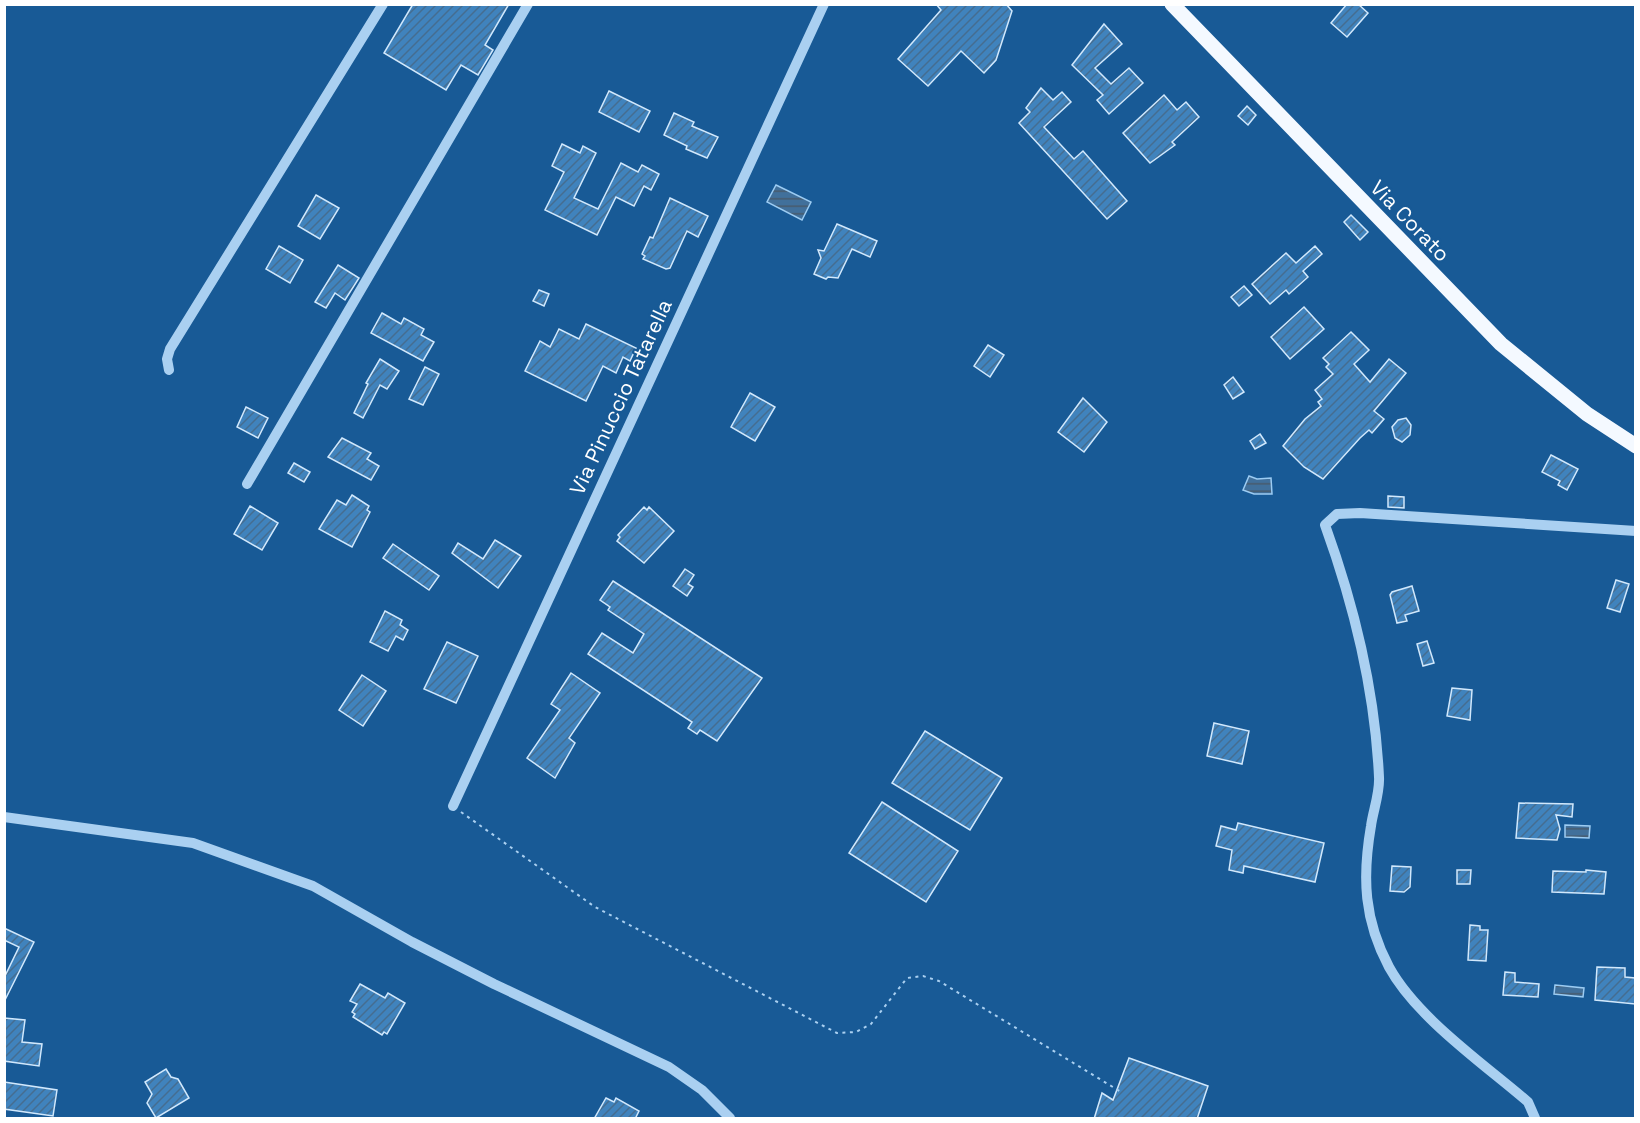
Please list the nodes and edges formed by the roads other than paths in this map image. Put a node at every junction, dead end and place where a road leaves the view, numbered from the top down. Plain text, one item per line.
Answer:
1 (383, 4) edge
2 (528, 4) edge
3 (824, 4) edge
4 (1172, 4) edge
5 (169, 370) dead end
6 (1635, 446) edge
7 (247, 484) dead end
8 (1635, 531) edge
9 (453, 806) road end
10 (4, 817) edge
11 (729, 1119) edge
12 (1535, 1119) edge

1 - 5 street
2 - 7 street
3 - 9 street, Via Pinuccio Tatarella
4 - 6 main road, Via Corato
8 - 12 street
10 - 11 street

